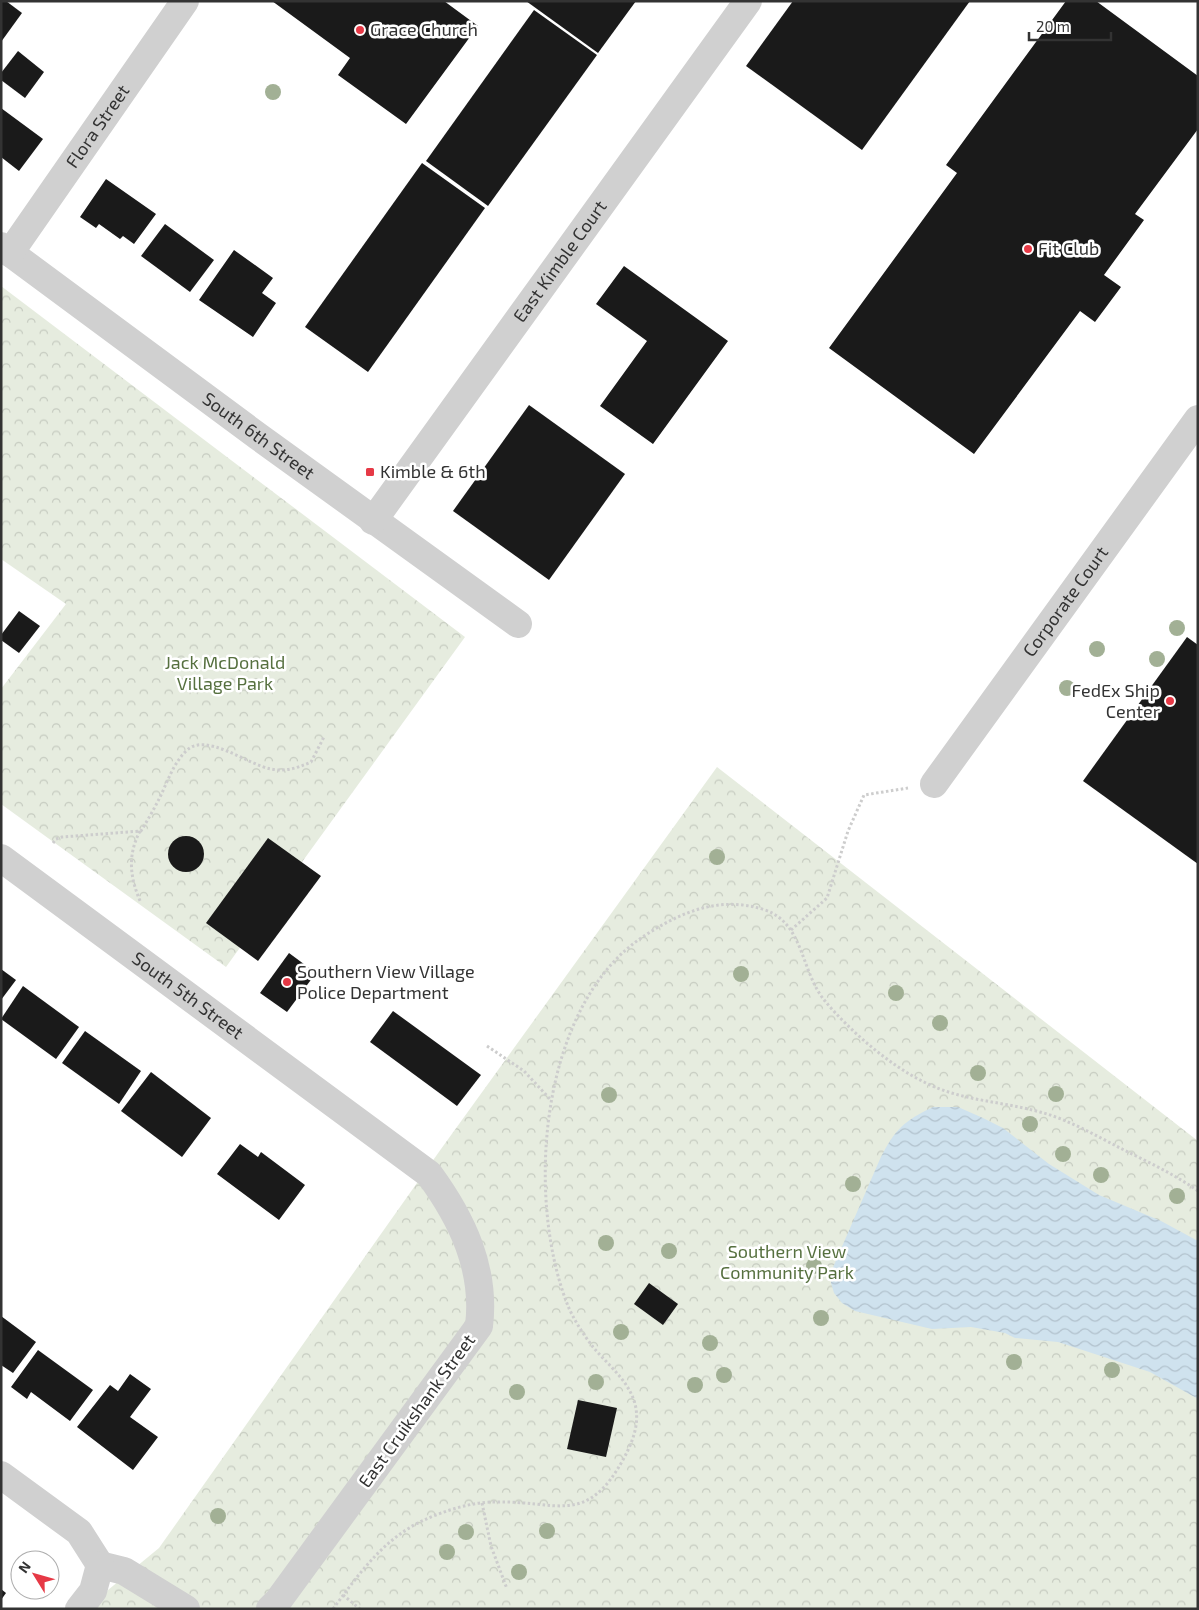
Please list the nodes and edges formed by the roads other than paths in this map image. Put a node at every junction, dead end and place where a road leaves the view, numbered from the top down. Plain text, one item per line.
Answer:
1 (185, 1) edge
2 (748, 1) edge
3 (6, 249) edge
4 (1198, 419) edge
5 (373, 521) junction
6 (518, 624) dead end
7 (934, 784) road end
8 (1, 858) edge
9 (375, 1132) joint
10 (1, 1475) edge
11 (100, 1565) junction
12 (79, 1609) edge
13 (186, 1609) edge
14 (270, 1609) edge

1 - 3 street, Flora Street
2 - 5 street, East Kimble Court
3 - 5 street, South 6th Street
4 - 7 street, Corporate Court
5 - 6 street, South 6th Street
8 - 9 street, South 5th Street
9 - 14 street, East Cruikshank Street
10 - 11 street
11 - 12 street
11 - 13 street

